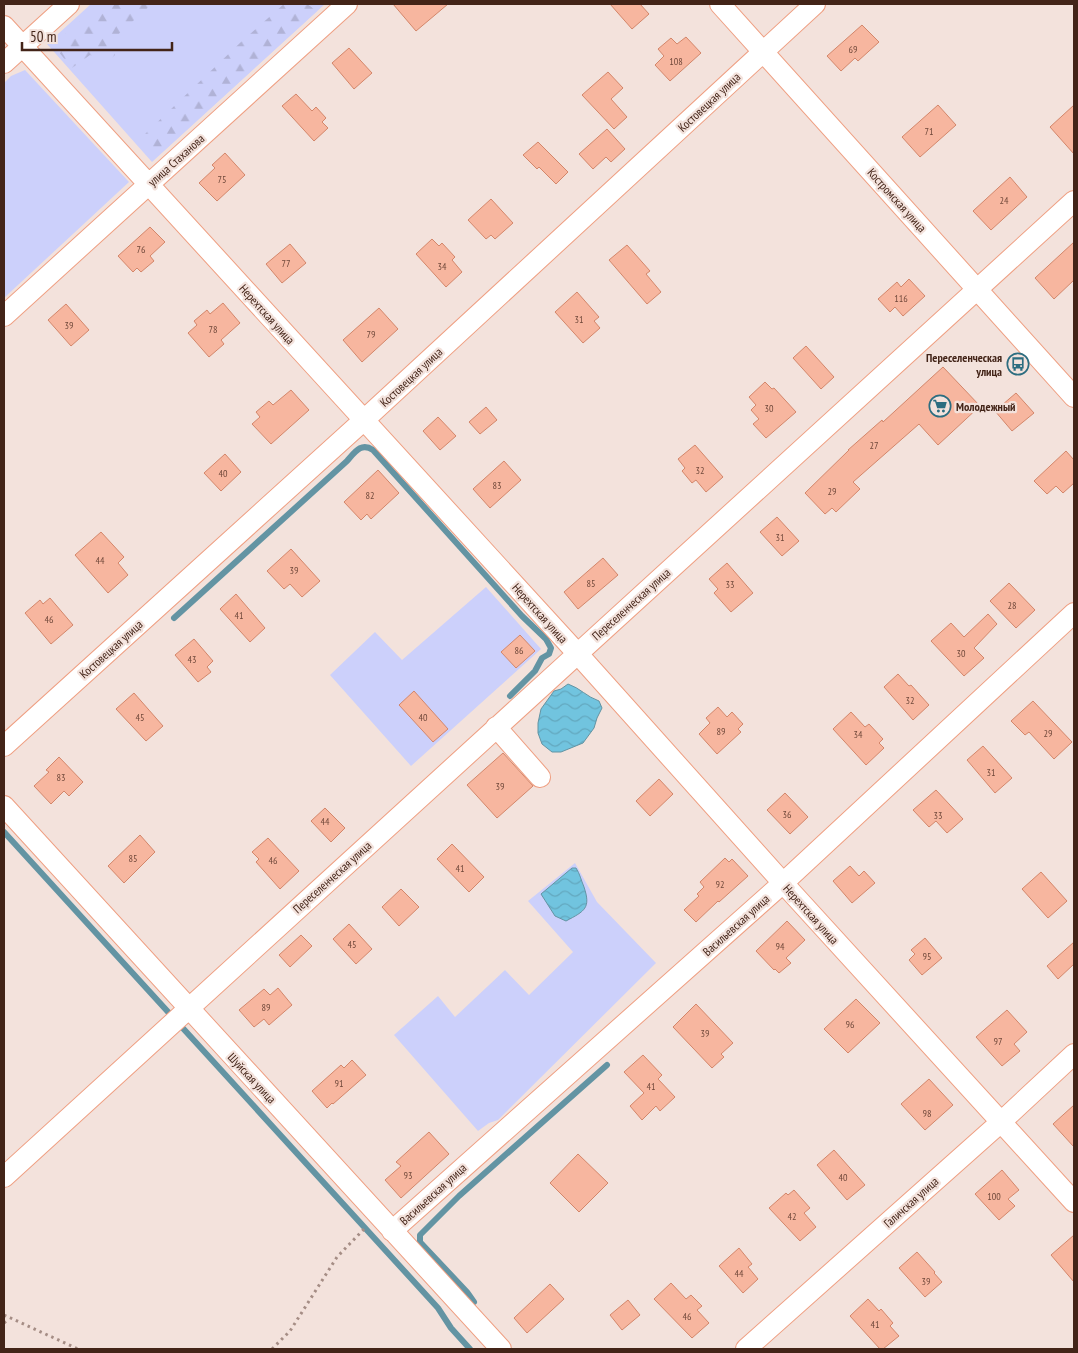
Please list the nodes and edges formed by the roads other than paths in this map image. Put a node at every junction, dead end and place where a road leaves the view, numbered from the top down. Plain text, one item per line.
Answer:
1 (69, 4) edge
2 (347, 4) edge
3 (720, 4) edge
4 (816, 4) edge
5 (4, 26) edge
6 (22, 46) junction
7 (764, 52) junction
8 (4, 64) edge
9 (148, 184) junction
10 (1074, 201) edge
11 (976, 289) junction
12 (4, 316) edge
13 (1074, 397) edge
14 (364, 420) junction
15 (1074, 613) edge
16 (577, 653) junction
17 (496, 727) junction
18 (4, 746) edge
19 (540, 777) dead end
20 (4, 806) edge
21 (783, 883) junction
22 (180, 1016) junction
23 (1074, 1054) edge
24 (1001, 1122) junction
25 (4, 1177) edge
26 (1074, 1202) edge
27 (392, 1230) junction
28 (501, 1349) edge
29 (746, 1349) edge

1 - 6 street
2 - 9 street, улица Стаханова
3 - 7 street, Костромская улица
4 - 7 street, Костовецкая улица
5 - 6 street, Нерехтская улица
6 - 8 street
6 - 9 street, Нерехтская улица
7 - 11 street, Костромская улица
7 - 14 street, Костовецкая улица
9 - 12 street, улица Стаханова
9 - 14 street, Нерехтская улица
10 - 11 street, Переселенческая улица
11 - 13 street, Костромская улица
11 - 16 street, Переселенческая улица
14 - 16 street, Нерехтская улица
14 - 18 street, Костовецкая улица
15 - 21 street, Васильевская улица
16 - 17 street, Переселенческая улица
16 - 21 street, Нерехтская улица
17 - 19 street
17 - 22 street, Переселенческая улица
20 - 22 street, Шуйская улица
21 - 24 street, Нерехтская улица
21 - 27 street, Васильевская улица
22 - 25 street, Переселенческая улица
22 - 27 street, Шуйская улица
23 - 24 street, Галичская улица
24 - 26 street, Нерехтская улица
24 - 29 street, Галичская улица
27 - 28 street, Шуйская улица

